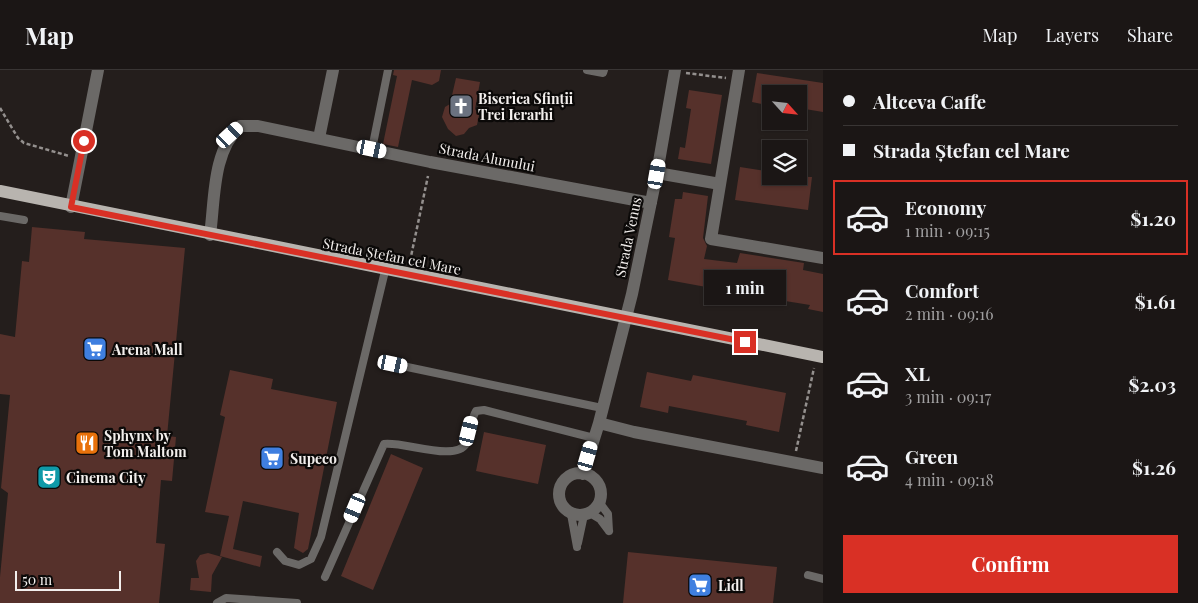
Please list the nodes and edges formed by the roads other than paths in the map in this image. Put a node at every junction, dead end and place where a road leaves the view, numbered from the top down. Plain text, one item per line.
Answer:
1 (98, 70) edge
2 (333, 70) edge
3 (388, 70) edge
4 (587, 70) edge
5 (604, 70) edge
6 (674, 71) edge
7 (738, 75) edge
8 (319, 138) junction
9 (372, 149) junction
10 (657, 174) junction
11 (720, 184) junction
12 (0, 192) edge
13 (651, 203) junction
14 (71, 207) junction
15 (0, 216) edge
16 (24, 220) dead end
17 (210, 234) junction
18 (823, 258) edge
19 (385, 270) junction
20 (626, 318) junction
21 (821, 354) edge
22 (393, 364) dead end
23 (602, 408) junction
24 (599, 422) junction
25 (594, 438) junction
26 (823, 468) edge
27 (583, 474) junction
28 (599, 502) junction
29 (570, 514) junction
30 (587, 514) junction
31 (278, 552) dead end
32 (808, 575) dead end
33 (325, 577) dead end
34 (823, 579) edge
35 (259, 602) edge
36 (217, 603) edge
37 (289, 603) edge
38 (297, 603) edge

1 - 14 street
2 - 8 street
3 - 9 lane
4 - 5 lane
6 - 10 street, Strada Venus
7 - 11 street
8 - 9 street, Strada Alunului
8 - 17 street, Strada Alunului
9 - 13 street, Strada Alunului
10 - 11 street
10 - 13 street, Strada Venus
11 - 18 street
12 - 14 main road, Strada Ștefan cel Mare
13 - 20 street, Strada Venus
14 - 17 main road, Strada Ștefan cel Mare
15 - 16 lane
17 - 19 main road, Strada Ștefan cel Mare
19 - 20 main road, Strada Ștefan cel Mare
19 - 31 lane
20 - 21 main road, Strada Ștefan cel Mare
20 - 23 street, Strada Venus
22 - 23 lane
23 - 24 street, Strada Venus
24 - 25 street, Strada Venus
24 - 26 street
25 - 27 street, Strada Venus
25 - 33 lane
27 - 28 street
27 - 29 street
28 - 30 street
28 - 30 lane
29 - 30 street
29 - 30 lane
32 - 34 lane
35 - 36 lane
35 - 37 lane
37 - 38 lane

